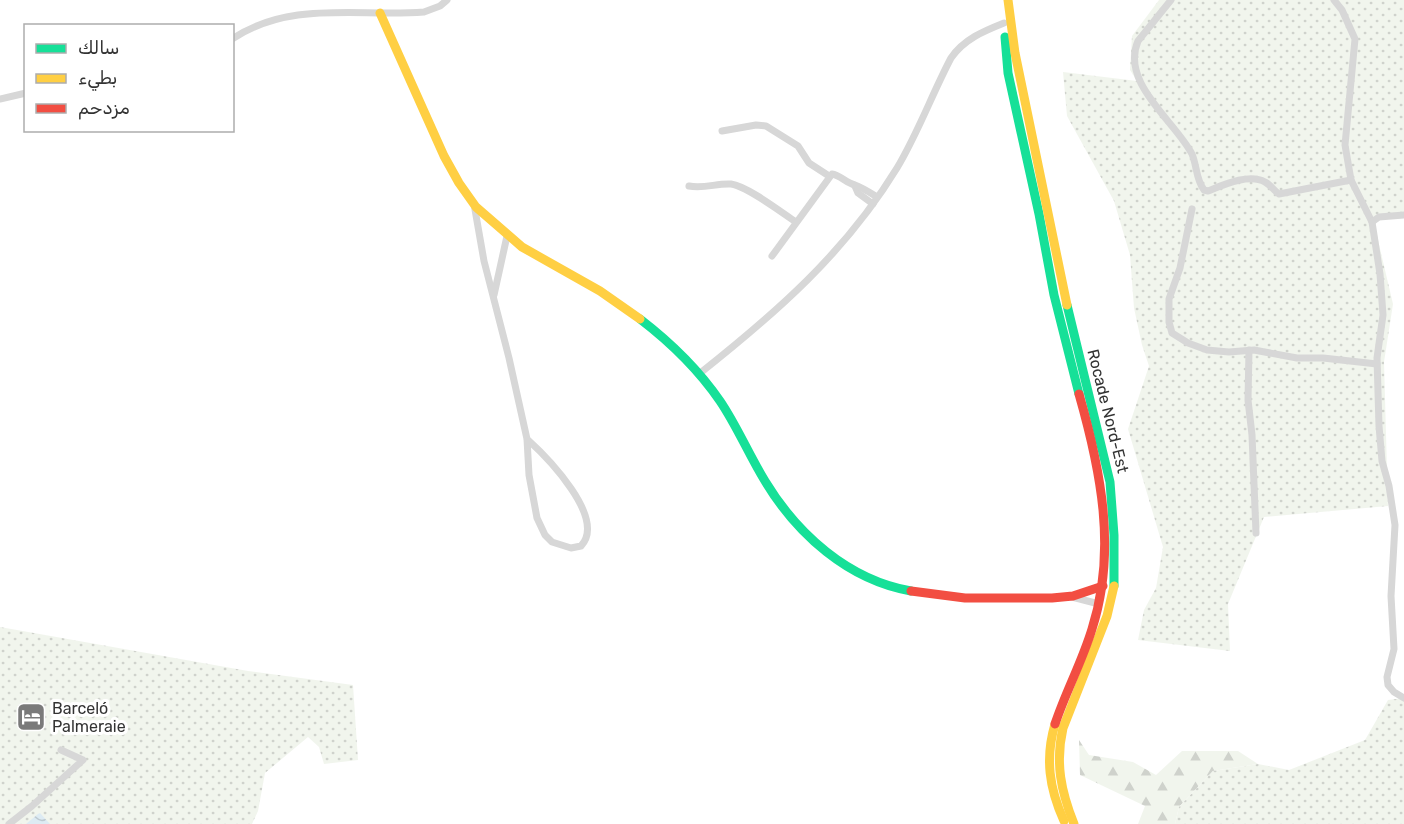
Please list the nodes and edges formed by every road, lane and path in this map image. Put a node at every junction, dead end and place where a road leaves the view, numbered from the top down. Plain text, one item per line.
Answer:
1 (447, 0) edge
2 (1000, 0) edge
3 (1008, 0) edge
4 (1171, 0) edge
5 (1334, 0) edge
6 (380, 13) junction
7 (1004, 23) junction
8 (234, 38) edge
9 (24, 93) edge
10 (0, 99) edge
11 (722, 131) dead end
12 (829, 176) junction
13 (1351, 180) junction
14 (689, 186) dead end
15 (875, 201) junction
16 (474, 204) junction
17 (1192, 209) dead end
18 (1404, 215) edge
19 (796, 222) junction
20 (1372, 222) junction
21 (507, 236) junction
22 (772, 256) dead end
23 (494, 296) junction
24 (1249, 350) junction
25 (1377, 364) junction
26 (699, 374) junction
27 (527, 439) junction
28 (1256, 533) dead end
29 (1103, 586) junction
30 (1070, 597) junction
31 (1100, 604) junction
32 (1404, 698) edge
33 (61, 750) dead end
34 (9, 824) edge
35 (1066, 824) edge
36 (1074, 824) edge

1 - 6 street
2 - 7 main road, Rocade Nord-Est
3 - 36 main road, Rocade Nord-Est
4 - 13 street
5 - 13 street
6 - 8 street
6 - 16 main road
7 - 15 street
7 - 29 main road, Rocade Nord-Est
9 - 10 street
11 - 12 street
12 - 15 street
12 - 19 street
13 - 20 street
14 - 19 street
15 - 26 street
16 - 21 main road
16 - 23 street
17 - 24 street
18 - 20 street
19 - 22 street
20 - 25 street
21 - 23 street
21 - 26 main road
23 - 27 street
24 - 25 street
24 - 28 street
25 - 32 street
26 - 30 main road
27 - 27 street
29 - 30 main road
29 - 31 main road, Rocade Nord-Est
30 - 31 street
31 - 35 main road, Rocade Nord-Est
33 - 34 street

